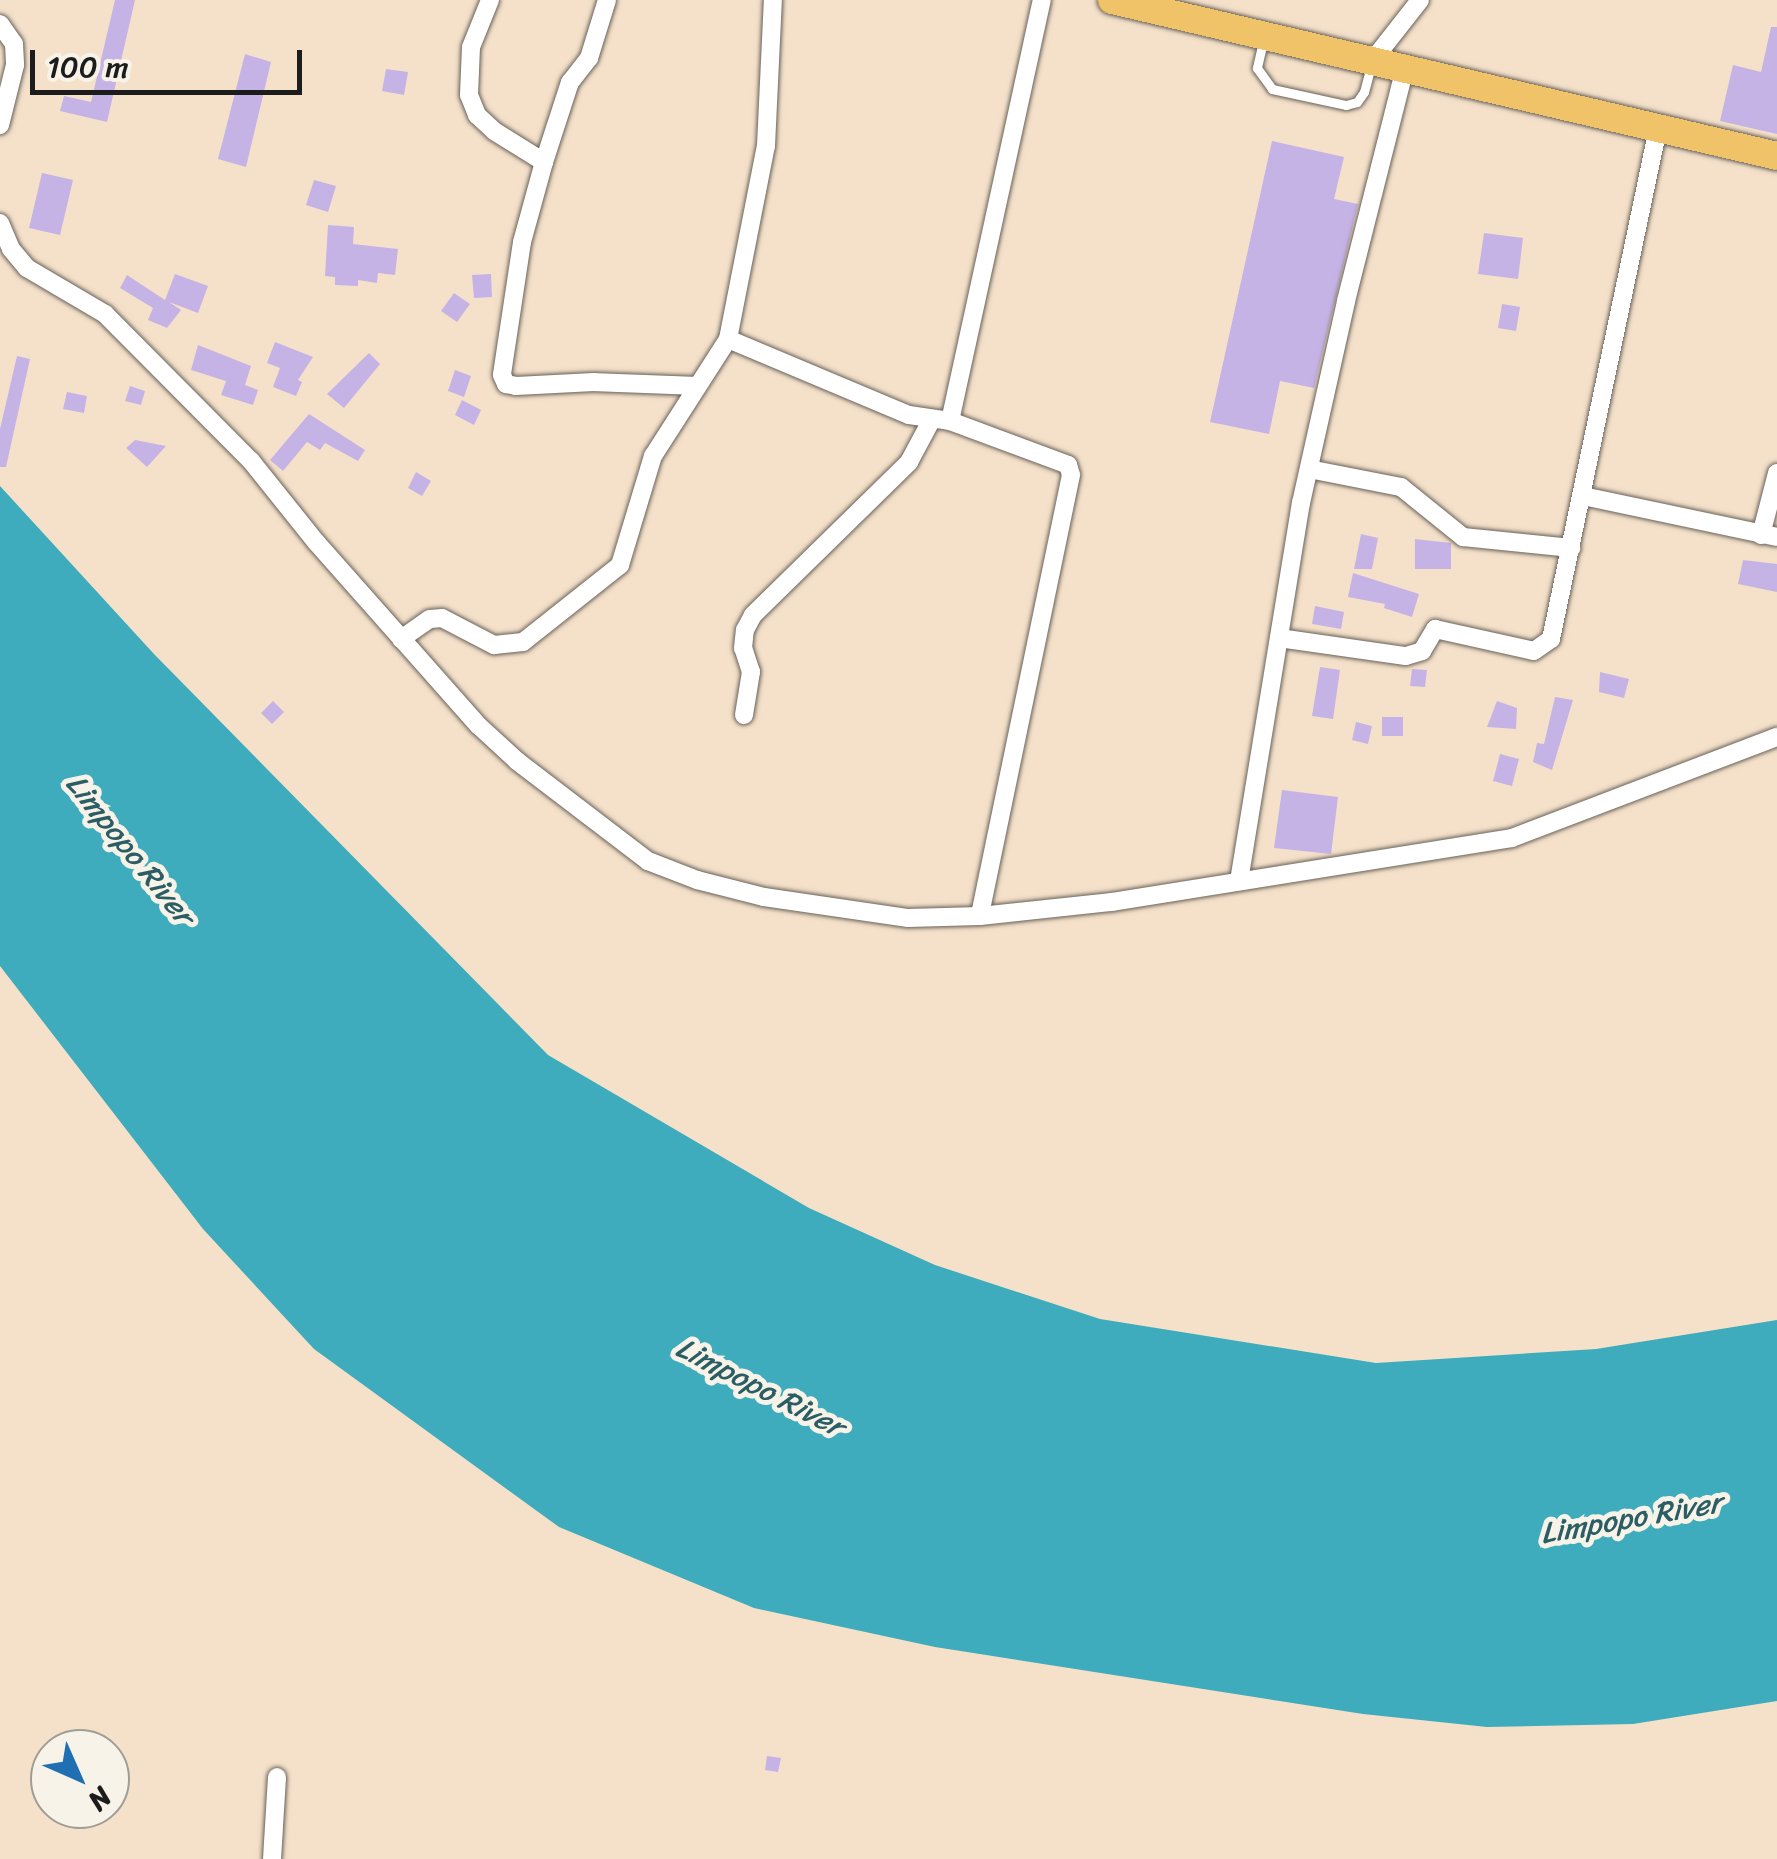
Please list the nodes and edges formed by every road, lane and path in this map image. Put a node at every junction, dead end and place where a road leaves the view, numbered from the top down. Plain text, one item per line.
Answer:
1 (490, 0) edge
2 (607, 0) edge
3 (773, 0) edge
4 (1042, 0) edge
5 (1112, 0) edge
6 (1420, 0) edge
7 (1142, 3) edge
8 (0, 24) edge
9 (1265, 35) junction
10 (1373, 60) junction
11 (1406, 68) junction
12 (0, 125) edge
13 (1658, 128) junction
14 (1777, 156) edge
15 (544, 162) junction
16 (0, 223) edge
17 (728, 338) junction
18 (696, 386) junction
19 (941, 421) junction
20 (1308, 469) junction
21 (1777, 474) edge
22 (1583, 496) junction
23 (1769, 536) edge
24 (1571, 548) junction
25 (1279, 638) junction
26 (402, 640) junction
27 (744, 715) dead end
28 (1777, 737) edge
29 (1239, 881) junction
30 (980, 916) junction
31 (277, 1777) dead end
32 (272, 1859) edge

1 - 15 street
2 - 15 street
3 - 17 street
4 - 19 street
5 - 7 highway
6 - 10 street
7 - 9 highway
8 - 12 street
9 - 10 highway
9 - 10 lane
10 - 11 highway
11 - 13 highway
11 - 20 street
13 - 14 highway
13 - 22 street
15 - 18 street
16 - 26 street
17 - 18 street
17 - 19 street
18 - 26 street
19 - 27 street
19 - 30 street
20 - 24 street
20 - 25 street
21 - 23 street
22 - 23 street
22 - 24 street
24 - 25 street
25 - 29 street
26 - 30 street
28 - 29 street
29 - 30 street
31 - 32 street

